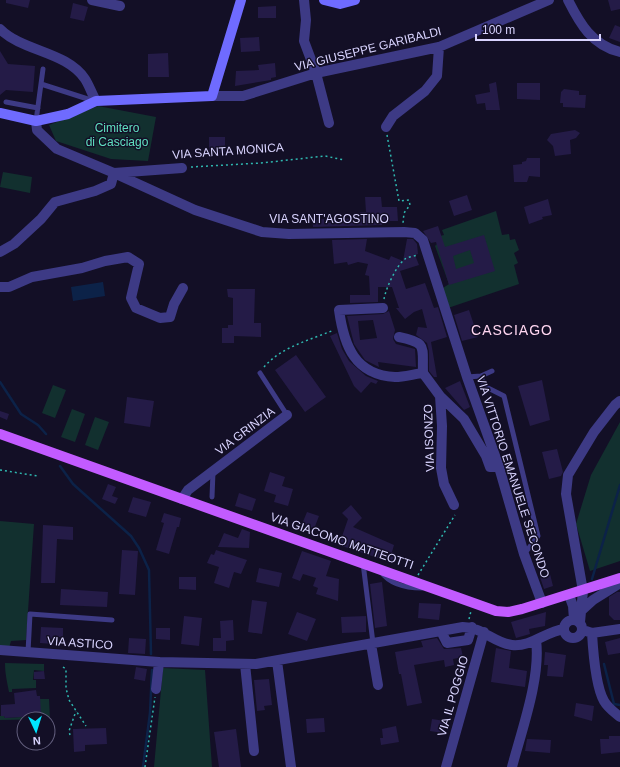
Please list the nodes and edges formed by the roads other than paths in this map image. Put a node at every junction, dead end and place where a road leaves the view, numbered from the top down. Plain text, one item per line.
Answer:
1 (92, 0) edge
2 (240, 0) edge
3 (304, 0) edge
4 (324, 0) edge
5 (355, 0) edge
6 (549, 0) edge
7 (568, 0) edge
8 (120, 6) dead end
9 (0, 29) edge
10 (439, 47) junction
11 (620, 52) edge
12 (43, 69) dead end
13 (316, 73) junction
14 (41, 84) junction
15 (212, 96) junction
16 (96, 101) junction
17 (6, 102) dead end
18 (38, 108) junction
19 (0, 113) edge
20 (36, 120) junction
21 (329, 123) dead end
22 (386, 127) road end
23 (182, 168) road end
24 (114, 173) junction
25 (0, 252) edge
26 (0, 287) edge
27 (183, 288) dead end
28 (439, 289) joint
29 (383, 308) road end
30 (399, 337) dead end
31 (492, 371) dead end
32 (260, 373) road end
33 (423, 373) junction
34 (481, 376) junction
35 (467, 377) junction
36 (440, 396) junction
37 (620, 401) edge
38 (287, 415) joint
39 (0, 434) edge
40 (499, 467) junction
41 (213, 471) junction
42 (212, 497) dead end
43 (182, 499) junction
44 (454, 505) road end
45 (524, 554) junction
46 (363, 562) junction
47 (620, 578) edge
48 (620, 583) edge
49 (583, 591) junction
50 (569, 595) junction
51 (542, 603) junction
52 (582, 610) junction
53 (112, 620) dead end
54 (582, 626) junction
55 (564, 629) junction
56 (620, 629) edge
57 (484, 632) junction
58 (536, 640) junction
59 (372, 643) junction
60 (0, 650) edge
61 (28, 652) junction
62 (277, 661) junction
63 (159, 662) junction
64 (245, 664) junction
65 (378, 685) dead end
66 (156, 689) road end
67 (620, 717) edge
68 (254, 751) dead end
69 (291, 767) edge
70 (446, 767) edge
71 (512, 767) edge

1 - 8 street
2 - 15 street
3 - 13 street
4 - 5 street
6 - 10 street, VIA GIUSEPPE GARIBALDI
7 - 11 street
9 - 16 street
10 - 13 street, VIA GIUSEPPE GARIBALDI
10 - 22 street
12 - 14 lane
13 - 15 street, VIA GIUSEPPE GARIBALDI
13 - 21 street
14 - 16 lane
14 - 18 lane
15 - 16 street
16 - 20 street
17 - 18 lane
18 - 20 lane
19 - 20 street
20 - 24 street, VIA SANT'AGOSTINO
23 - 24 street, VIA SANTA MONICA
24 - 25 street
24 - 28 street, VIA SANT'AGOSTINO
26 - 27 street
28 - 35 street, VIA VITTORIO EMANUELE SECONDO
29 - 33 street
30 - 33 street
31 - 34 lane
32 - 38 lane, VIA GRINZIA
33 - 36 street
34 - 35 lane
34 - 45 lane
35 - 40 street, VIA VITTORIO EMANUELE SECONDO
36 - 40 street
36 - 44 street, VIA ISONZO
37 - 49 street
38 - 41 street, VIA GRINZIA
39 - 43 main road, VIA GIACOMO MATTEOTTI
40 - 45 street, VIA VITTORIO EMANUELE SECONDO
41 - 42 lane
41 - 43 street, VIA GRINZIA
43 - 46 main road, VIA GIACOMO MATTEOTTI
45 - 51 street, VIA VITTORIO EMANUELE SECONDO
46 - 51 main road, VIA GIACOMO MATTEOTTI
46 - 59 lane
47 - 49 main road, VIA GIACOMO MATTEOTTI
48 - 52 street
49 - 50 main road, VIA GIACOMO MATTEOTTI
49 - 52 street
50 - 51 main road, VIA GIACOMO MATTEOTTI
50 - 54 street
52 - 54 street
53 - 61 lane
54 - 55 street
54 - 55 street
54 - 56 street
54 - 67 street
55 - 58 street
57 - 58 street
57 - 59 street, VIA ASTICO
57 - 70 street, VIA IL POGGIO
58 - 71 street
59 - 62 street, VIA ASTICO
59 - 65 street
60 - 61 street, VIA ASTICO
61 - 63 street, VIA ASTICO
62 - 64 street, VIA ASTICO
62 - 69 street
63 - 64 street, VIA ASTICO
63 - 66 street
64 - 68 street

